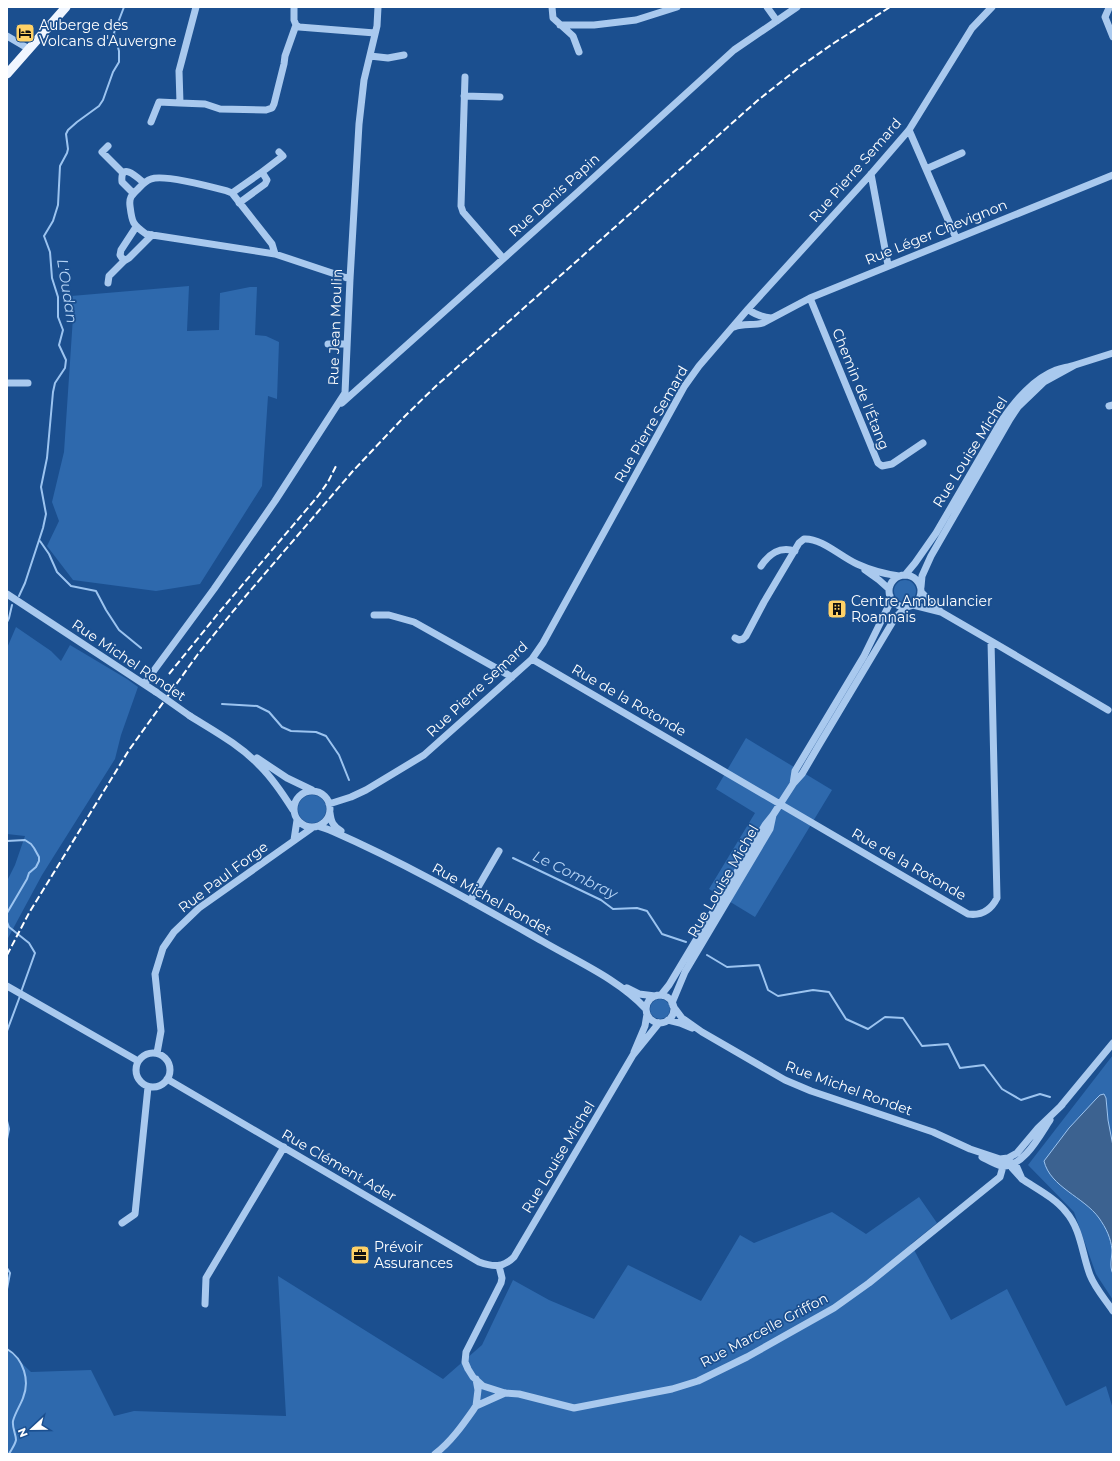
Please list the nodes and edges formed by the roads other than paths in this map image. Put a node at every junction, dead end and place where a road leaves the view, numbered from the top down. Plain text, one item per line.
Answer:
1 (66, 7) edge
2 (196, 7) edge
3 (294, 7) edge
4 (378, 7) edge
5 (552, 7) edge
6 (678, 7) edge
7 (767, 7) edge
8 (797, 7) edge
9 (992, 7) edge
10 (1110, 7) edge
11 (777, 21) junction
12 (296, 25) junction
13 (560, 25) junction
14 (375, 33) junction
15 (7, 36) edge
16 (1113, 37) edge
17 (29, 49) junction
18 (579, 52) dead end
19 (404, 55) dead end
20 (370, 56) junction
21 (7, 74) edge
22 (465, 77) dead end
23 (464, 96) junction
24 (500, 97) dead end
25 (180, 104) junction
26 (151, 122) dead end
27 (909, 130) junction
28 (108, 146) dead end
29 (279, 152) dead end
30 (962, 153) dead end
31 (926, 169) junction
32 (262, 172) junction
33 (123, 173) junction
34 (872, 174) junction
35 (1113, 175) edge
36 (144, 183) junction
37 (133, 193) junction
38 (232, 193) junction
39 (239, 203) junction
40 (136, 227) junction
41 (152, 235) junction
42 (956, 238) junction
43 (275, 254) junction
44 (503, 258) junction
45 (124, 261) junction
46 (888, 265) junction
47 (350, 279) junction
48 (108, 283) dead end
49 (810, 298) junction
50 (748, 309) junction
51 (771, 318) junction
52 (749, 324) junction
53 (732, 328) junction
54 (328, 344) dead end
55 (347, 344) junction
56 (1113, 352) edge
57 (1075, 366) junction
58 (7, 383) edge
59 (28, 383) dead end
60 (335, 410) junction
61 (923, 444) dead end
62 (795, 551) junction
63 (857, 564) junction
64 (761, 566) dead end
65 (902, 576) junction
66 (921, 589) junction
67 (890, 593) junction
68 (7, 594) edge
69 (910, 606) junction
70 (941, 612) junction
71 (374, 615) dead end
72 (735, 638) dead end
73 (991, 641) junction
74 (532, 658) junction
75 (512, 677) junction
76 (144, 684) junction
77 (1108, 710) dead end
78 (238, 747) junction
79 (793, 784) junction
80 (312, 791) junction
81 (329, 804) junction
82 (781, 804) junction
83 (293, 810) junction
84 (330, 813) junction
85 (774, 815) junction
86 (297, 820) junction
87 (315, 827) junction
88 (294, 840) junction
89 (358, 843) junction
90 (499, 851) dead end
91 (470, 900) junction
92 (612, 982) junction
93 (7, 986) edge
94 (658, 995) junction
95 (673, 1005) junction
96 (646, 1012) junction
97 (668, 1020) junction
98 (659, 1023) junction
99 (702, 1032) junction
100 (1113, 1043) edge
101 (157, 1054) junction
102 (633, 1055) junction
103 (138, 1061) junction
104 (167, 1079) junction
105 (148, 1087) junction
106 (1062, 1104) junction
107 (284, 1147) junction
108 (1007, 1162) junction
109 (122, 1223) dead end
110 (500, 1266) junction
111 (205, 1304) dead end
112 (1113, 1311) edge
113 (476, 1379) junction
114 (505, 1393) junction
115 (476, 1406) junction
116 (435, 1454) edge

1 - 17 main road
2 - 25 street
3 - 12 street
4 - 14 street, Rue Jean Moulin
5 - 13 street
6 - 13 street
7 - 11 street
8 - 11 street, Rue Denis Papin
9 - 27 street, Rue Pierre Semard
10 - 16 street
11 - 44 street, Rue Denis Papin
12 - 14 street
12 - 25 street
13 - 18 street
14 - 20 street, Rue Jean Moulin
15 - 17 street
17 - 21 main road
19 - 20 street
20 - 47 street, Rue Jean Moulin
22 - 23 street
23 - 24 street
23 - 44 street
25 - 26 street
27 - 31 street
27 - 34 street, Rue Pierre Semard
28 - 33 street
29 - 32 street
30 - 31 street
31 - 42 street
32 - 38 street
32 - 39 street
33 - 36 street
33 - 37 street
34 - 46 street
34 - 50 street, Rue Pierre Semard
35 - 42 street, Rue Léger Chevignon
36 - 37 street
36 - 38 street
37 - 40 street
38 - 39 street
39 - 43 street
40 - 41 street
40 - 45 street
41 - 43 street
41 - 45 street
42 - 46 street, Rue Léger Chevignon
43 - 47 street
44 - 60 street, Rue Denis Papin
45 - 48 street
46 - 49 street, Rue Léger Chevignon
47 - 55 street, Rue Jean Moulin
49 - 51 street, Rue Léger Chevignon
49 - 61 street, Chemin de l'Étang
50 - 51 street
50 - 52 street
50 - 53 street, Rue Pierre Semard
51 - 52 street, Rue Léger Chevignon
52 - 53 street, Rue Léger Chevignon
53 - 74 street, Rue Pierre Semard
54 - 55 street
55 - 60 street, Rue Jean Moulin
56 - 57 street, Rue Louise Michel
57 - 65 street, Rue Louise Michel
57 - 66 street, Rue Louise Michel
58 - 59 street
60 - 76 street, Rue Jean Moulin
62 - 63 street
62 - 64 street
62 - 72 street
63 - 65 street
63 - 67 street
65 - 66 street
65 - 67 street
66 - 69 street
66 - 70 street
67 - 69 street
67 - 79 street, Rue Louise Michel
68 - 76 street, Rue Michel Rondet
69 - 70 street
69 - 79 street, Rue Louise Michel
70 - 73 street
71 - 75 street
73 - 77 street
73 - 82 street, Rue de la Rotonde
74 - 75 street, Rue Pierre Semard
74 - 82 street, Rue de la Rotonde
75 - 81 street, Rue Pierre Semard
76 - 78 street, Rue Michel Rondet, bridge
78 - 80 street, Rue Michel Rondet
78 - 83 street, Rue Michel Rondet
79 - 82 street, Rue Louise Michel
80 - 81 street
80 - 83 street
81 - 84 street
82 - 85 street, Rue Louise Michel
83 - 86 street
84 - 87 street
84 - 89 street, Rue Michel Rondet
85 - 94 street, Rue Louise Michel
85 - 95 street, Rue Louise Michel
86 - 87 street
86 - 88 street
87 - 88 street, Rue Paul Forge
87 - 89 street, Rue Michel Rondet
88 - 101 street, Rue Paul Forge
89 - 91 street, Rue Michel Rondet
90 - 91 street
91 - 92 street, Rue Michel Rondet
92 - 94 street, Rue Michel Rondet
92 - 96 street, Rue Michel Rondet
93 - 103 street
94 - 95 street
94 - 96 street
95 - 97 street
95 - 99 street, Rue Michel Rondet
96 - 98 street
96 - 102 street, Rue Louise Michel
97 - 98 street
97 - 99 street, Rue Michel Rondet
98 - 102 street, Rue Louise Michel
99 - 108 street, Rue Michel Rondet
100 - 106 street
101 - 103 street
101 - 104 street
102 - 110 street, Rue Louise Michel
103 - 105 street
104 - 105 street
104 - 107 street, Rue Clément Ader
105 - 109 street
106 - 108 street
106 - 108 street
107 - 110 street, Rue Clément Ader
107 - 111 street
108 - 112 street
108 - 114 street, Rue Marcelle Griffon
110 - 113 street, Rue Marcelle Griffon
113 - 114 street, Rue Marcelle Griffon
113 - 115 street
114 - 115 street
115 - 116 street

